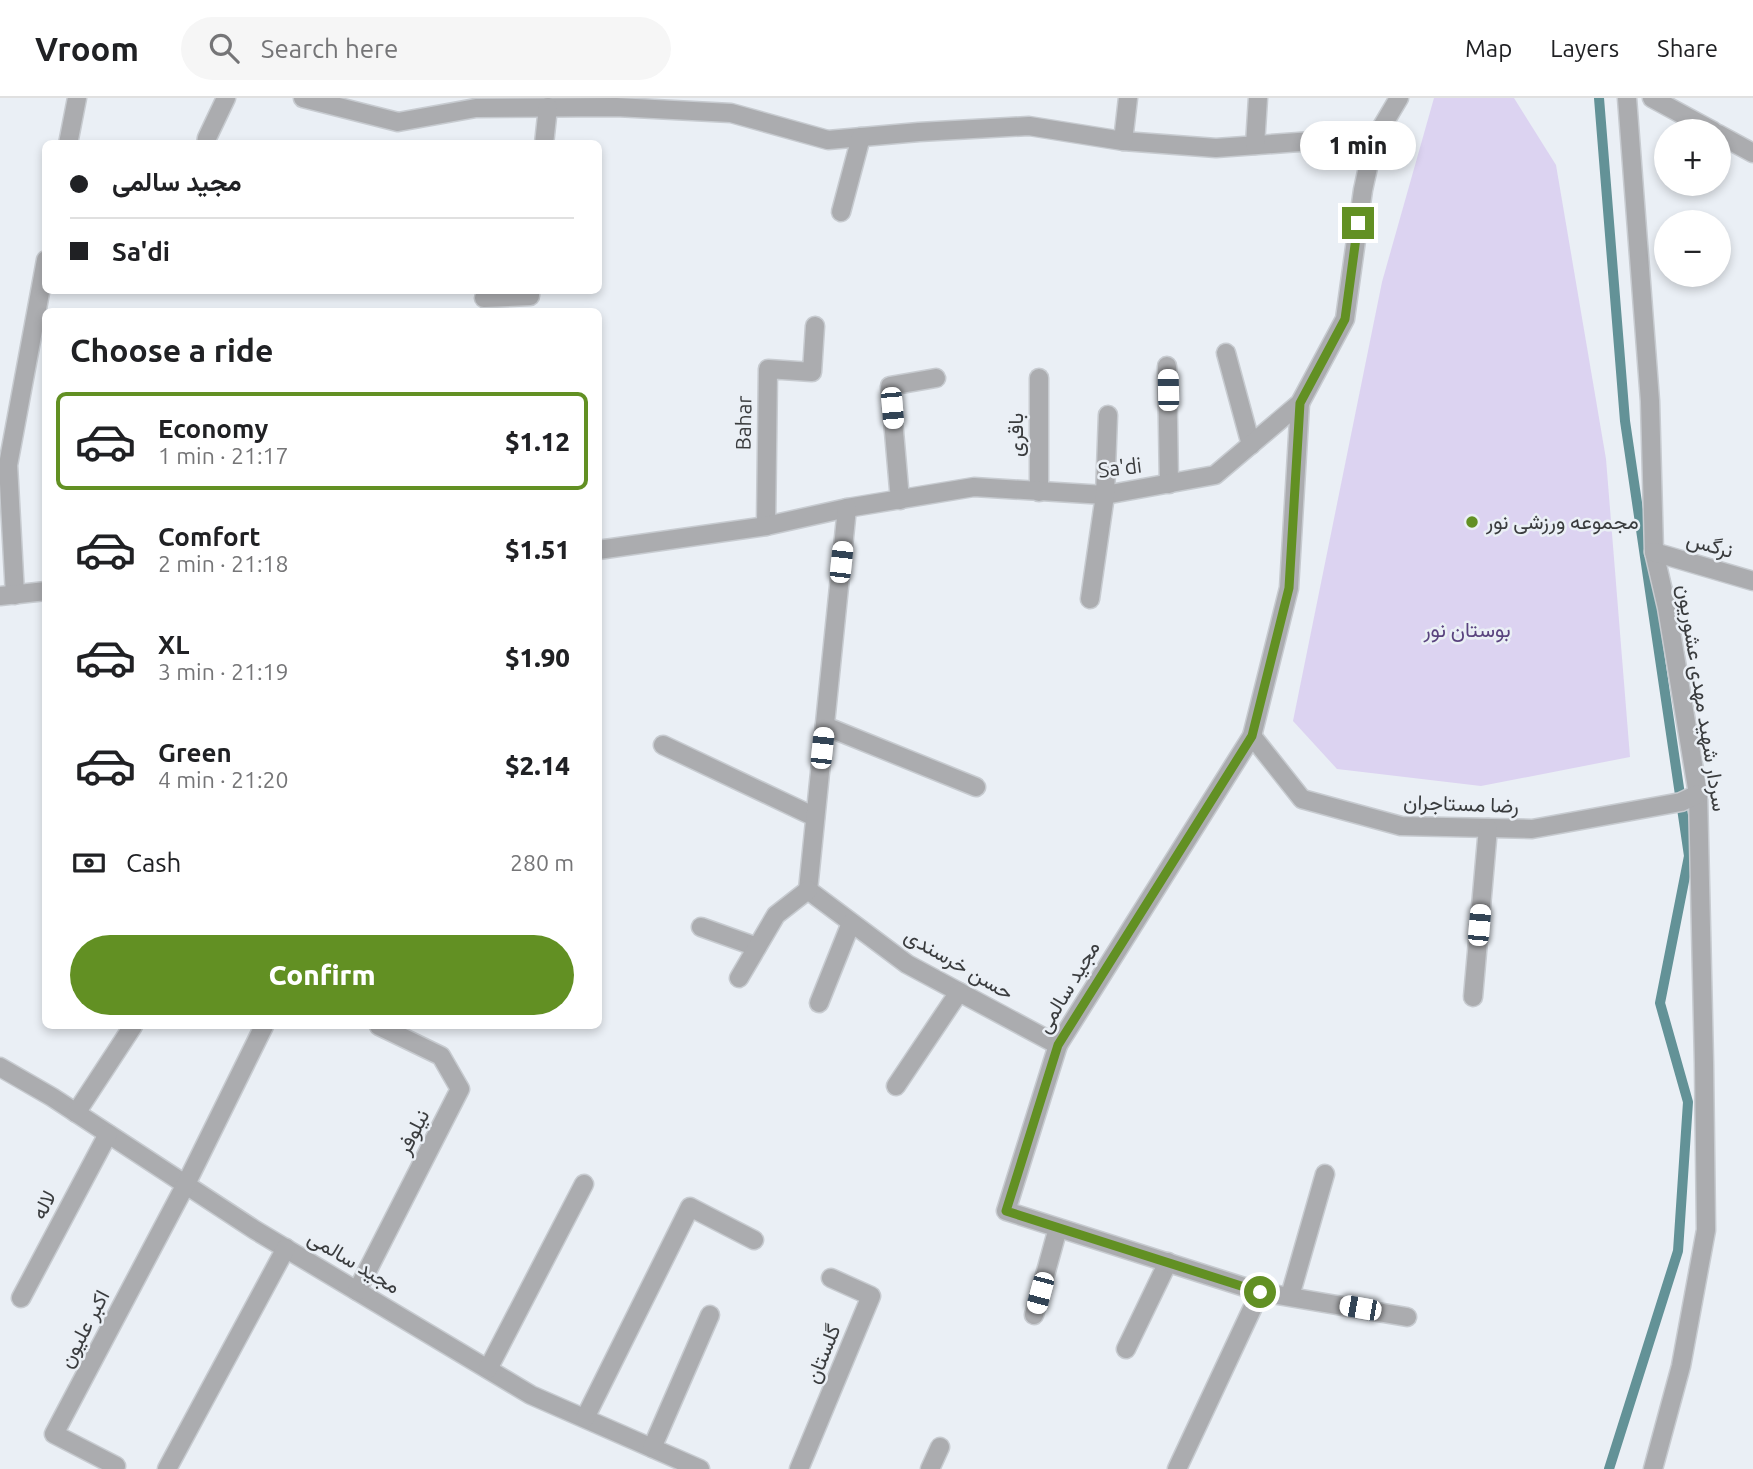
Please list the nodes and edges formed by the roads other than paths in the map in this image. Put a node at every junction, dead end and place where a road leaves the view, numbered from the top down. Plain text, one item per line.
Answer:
1 (77, 98) edge
2 (226, 98) edge
3 (303, 98) edge
4 (1128, 98) edge
5 (1258, 98) edge
6 (1399, 98) edge
7 (1627, 98) edge
8 (1652, 98) edge
9 (476, 103) edge
10 (733, 106) edge
11 (548, 107) junction
12 (1691, 119) edge
13 (861, 137) junction
14 (69, 140) edge
15 (207, 140) edge
16 (544, 140) edge
17 (1374, 140) junction
18 (1123, 141) junction
19 (1731, 141) edge
20 (1255, 145) junction
21 (1753, 153) edge
22 (841, 212) dead end
23 (42, 278) edge
24 (530, 294) edge
25 (484, 298) dead end
26 (815, 326) dead end
27 (1226, 353) dead end
28 (1167, 366) dead end
29 (936, 378) dead end
30 (1039, 378) dead end
31 (1300, 403) junction
32 (1108, 415) dead end
33 (1251, 445) junction
34 (1169, 484) junction
35 (1039, 492) junction
36 (1107, 495) junction
37 (900, 500) junction
38 (847, 508) junction
39 (766, 526) junction
40 (602, 549) edge
41 (1654, 552) junction
42 (1753, 581) edge
43 (42, 592) edge
44 (7, 596) edge
45 (1090, 599) dead end
46 (825, 726) junction
47 (1252, 736) junction
48 (663, 745) dead end
49 (976, 787) dead end
50 (1698, 794) junction
51 (815, 817) junction
52 (1488, 828) junction
53 (808, 890) junction
54 (851, 923) junction
55 (702, 927) dead end
56 (757, 947) junction
57 (739, 978) dead end
58 (959, 992) junction
59 (1473, 997) dead end
60 (819, 1003) dead end
61 (130, 1029) edge
62 (263, 1029) edge
63 (392, 1029) edge
64 (415, 1034) edge
65 (1058, 1045) junction
66 (0, 1067) edge
67 (896, 1086) dead end
68 (76, 1113) junction
69 (108, 1134) junction
70 (1325, 1174) dead end
71 (186, 1184) junction
72 (584, 1184) dead end
73 (1058, 1227) junction
74 (754, 1240) dead end
75 (286, 1248) junction
76 (1168, 1262) junction
77 (831, 1278) dead end
78 (357, 1291) junction
79 (1260, 1292) junction
80 (1290, 1296) junction
81 (21, 1298) dead end
82 (710, 1315) dead end
83 (1034, 1315) dead end
84 (1407, 1317) dead end
85 (1126, 1349) dead end
86 (488, 1369) junction
87 (584, 1418) junction
88 (940, 1447) dead end
89 (652, 1448) junction
90 (116, 1466) dead end
91 (167, 1469) edge
92 (700, 1469) edge
93 (799, 1469) edge
94 (930, 1469) edge
95 (1177, 1469) edge
96 (1653, 1469) edge

1 - 14 street
2 - 15 street
3 - 9 street
4 - 18 street
5 - 20 street
6 - 17 street, Sa'di
7 - 41 street, سردار شهید مهدی عشوریون
8 - 12 street
9 - 11 street
10 - 11 street
10 - 13 street
11 - 16 street
13 - 18 street
13 - 22 street
17 - 20 street
17 - 31 street, Sa'di
18 - 20 street
19 - 21 street
23 - 44 street
24 - 25 street
26 - 39 street, Bahar
27 - 33 street
28 - 34 street
29 - 37 street
30 - 35 street, باقری
31 - 33 street, Sa'di
31 - 47 street, مجید سالمی
32 - 36 street
33 - 34 street, Sa'di
34 - 36 street, Sa'di
35 - 36 street, Sa'di
35 - 37 street, Sa'di
36 - 45 street
37 - 38 street, Sa'di
38 - 39 street, Sa'di
38 - 46 street
39 - 40 street, Sa'di
41 - 42 street, نرگس
41 - 50 street, سردار شهید مهدی عشوریون
43 - 44 street
46 - 49 street
46 - 51 street
47 - 52 street, رضا مستاجران
47 - 65 street, مجید سالمی
48 - 51 street
50 - 52 street, رضا مستاجران
50 - 96 street, سردار شهید مهدی عشوریون
51 - 53 street
52 - 59 street
53 - 54 street, حسن خرسندی
53 - 56 street
54 - 58 street, حسن خرسندی
54 - 60 street
55 - 56 street
56 - 57 street
58 - 65 street, حسن خرسندی
58 - 67 street
61 - 68 street
62 - 71 street
63 - 64 street, نیلوفر
64 - 78 street, نیلوفر
65 - 73 street, مجید سالمی
66 - 68 street, مجید سالمی
68 - 69 street, مجید سالمی
69 - 71 street, مجید سالمی
69 - 81 street, لاله
70 - 80 street
71 - 75 street, مجید سالمی
71 - 90 street, اکبر علیون
72 - 86 street
73 - 76 street, مجید سالمی
73 - 83 street
74 - 87 street
75 - 78 street, مجید سالمی
75 - 91 street
76 - 79 street, مجید سالمی
76 - 85 street
77 - 93 street, گلستان
78 - 86 street, مجید سالمی
79 - 80 street, مجید سالمی
79 - 95 street
80 - 84 street, مجید سالمی
82 - 89 street
86 - 87 street, مجید سالمی
87 - 89 street, مجید سالمی
88 - 94 street
89 - 92 street, مجید سالمی

